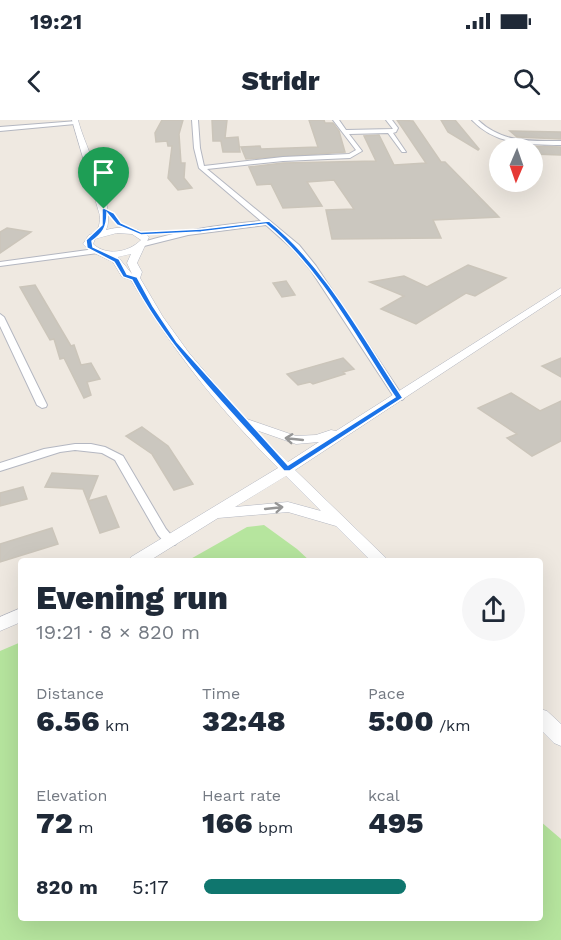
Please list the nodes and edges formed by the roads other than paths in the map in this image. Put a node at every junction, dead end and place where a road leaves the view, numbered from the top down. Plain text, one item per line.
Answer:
1 (195, 120) edge
2 (336, 120) edge
3 (389, 120) edge
4 (475, 120) edge
5 (75, 121) edge
6 (0, 129) edge
7 (389, 131) junction
8 (344, 132) junction
9 (561, 143) edge
10 (404, 151) dead end
11 (202, 168) junction
12 (267, 222) junction
13 (119, 223) dead end
14 (201, 231) junction
15 (138, 232) junction
16 (99, 233) junction
17 (89, 240) junction
18 (140, 247) junction
19 (98, 252) junction
20 (26, 259) junction
21 (0, 264) edge
22 (135, 278) junction
23 (561, 291) edge
24 (0, 317) edge
25 (399, 398) junction
26 (42, 405) dead end
27 (240, 419) junction
28 (351, 429) junction
29 (0, 467) edge
30 (287, 469) junction
31 (216, 514) junction
32 (340, 522) junction
33 (171, 542) junction
34 (142, 558) edge
35 (378, 558) edge
36 (18, 616) edge
37 (0, 624) edge
38 (543, 720) edge
39 (561, 737) edge

1 - 11 street
2 - 8 street
3 - 7 street
4 - 9 street
5 - 6 street
5 - 16 street
7 - 8 street
7 - 10 street
8 - 11 street
11 - 12 street
12 - 14 street
12 - 25 street
13 - 15 street
14 - 15 street
14 - 18 street
15 - 16 street
15 - 18 street
16 - 17 street
17 - 19 street
17 - 20 street
18 - 19 street
18 - 22 street
19 - 20 street
19 - 22 street
20 - 21 street
22 - 27 street
23 - 25 street
24 - 26 street
25 - 28 street
28 -> 27 street
27 - 30 street
28 - 30 street
29 - 33 street
30 - 31 street
30 - 32 street
31 -> 32 street
31 - 33 street
32 - 35 street
33 - 34 street
36 - 37 street
38 - 39 street

